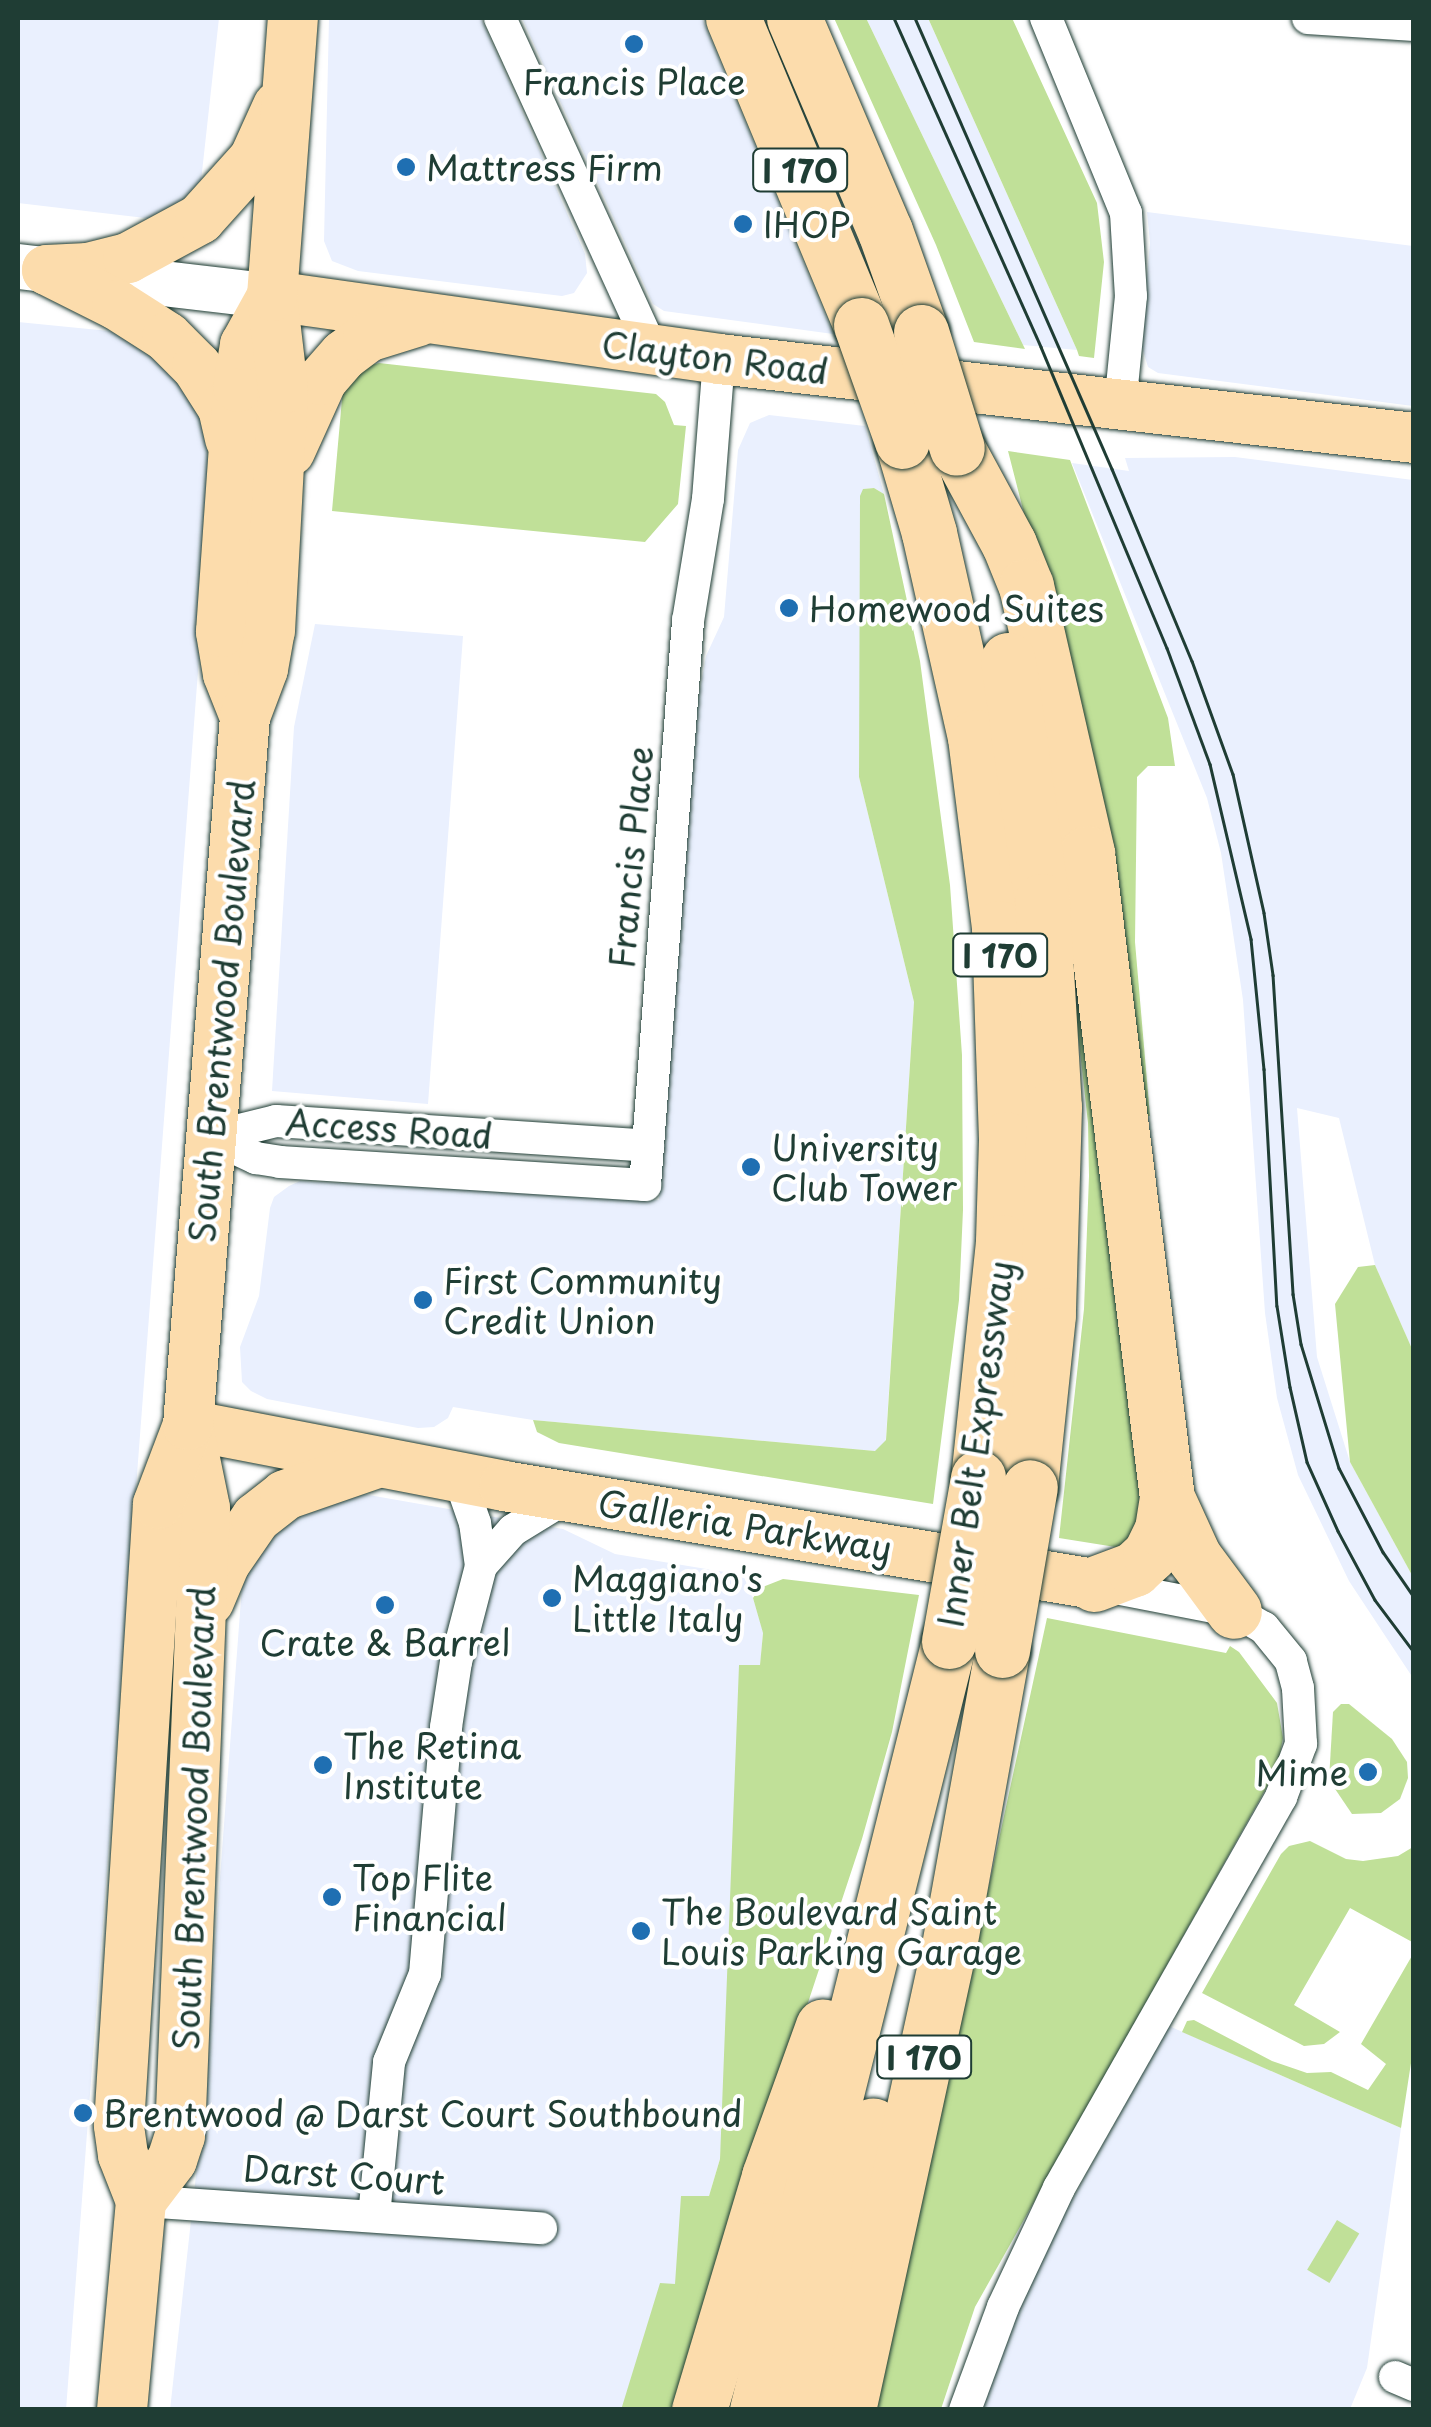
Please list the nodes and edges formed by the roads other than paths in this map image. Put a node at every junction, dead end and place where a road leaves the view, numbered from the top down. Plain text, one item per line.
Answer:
1 (293, 18) edge
2 (500, 18) edge
3 (733, 18) edge
4 (794, 18) edge
5 (1046, 18) edge
6 (1308, 18) edge
7 (1414, 24) edge
8 (288, 83) junction
9 (32, 268) edge
10 (272, 296) junction
11 (427, 319) junction
12 (652, 350) junction
13 (719, 359) junction
14 (1120, 406) junction
15 (1414, 438) edge
16 (957, 448) junction
17 (234, 454) junction
18 (278, 479) junction
19 (245, 717) junction
20 (211, 1137) junction
21 (648, 1146) junction
22 (645, 1185) joint
23 (188, 1425) junction
24 (382, 1462) junction
25 (459, 1477) junction
26 (1004, 1482) junction
27 (567, 1497) junction
28 (1167, 1498) junction
29 (480, 1566) junction
30 (1094, 1584) junction
31 (1234, 1611) junction
32 (202, 1614) junction
33 (991, 1703) junction
34 (893, 1868) junction
35 (141, 2201) junction
36 (374, 2216) junction
37 (541, 2228) dead end
38 (122, 2410) edge
39 (699, 2410) edge
40 (757, 2410) edge
41 (803, 2410) edge
42 (848, 2410) edge
43 (966, 2410) edge

1 - 8 main road, South Brentwood Boulevard
2 - 12 street
3 - 26 highway, Inner Belt Expressway / I 170, bridge
4 - 16 highway, Inner Belt Expressway / I 170, bridge
5 - 14 street
6 - 7 street
8 - 9 main road
8 - 10 main road, South Brentwood Boulevard
9 - 10 main road, Clayton Road
9 - 17 main road
10 - 11 main road, Clayton Road
10 - 17 main road, South Brentwood Boulevard
10 - 18 main road, South Brentwood Boulevard
11 - 12 main road, Clayton Road
11 - 18 main road
12 - 13 main road, Clayton Road
13 - 14 main road, Clayton Road
13 - 21 street, Francis Place
14 - 15 main road, Clayton Road
16 - 26 highway, Inner Belt Expressway / I 170
16 - 28 highway
17 - 19 main road, South Brentwood Boulevard
18 - 19 main road, South Brentwood Boulevard
19 - 20 main road, South Brentwood Boulevard
20 - 21 street, Access Road
20 - 22 street, Access Road
20 - 23 main road, South Brentwood Boulevard
21 - 22 street, Francis Place
23 - 24 main road, Galleria Parkway
23 - 32 main road, South Brentwood Boulevard
23 - 35 main road, South Brentwood Boulevard
24 - 25 main road, Galleria Parkway
24 - 32 main road
25 - 27 main road, Galleria Parkway
25 - 29 street
26 - 33 highway, Inner Belt Expressway / I 170, bridge
26 - 34 highway, Inner Belt Expressway / I 170, bridge
27 - 29 street
27 - 30 main road, Galleria Parkway
28 - 30 highway
28 - 31 highway
29 - 36 street
30 - 31 street, Galleria Parkway
31 - 43 street, Galleria Parkway
32 - 35 main road, South Brentwood Boulevard
33 - 41 highway
33 - 42 highway, Inner Belt Expressway / I 170
34 - 39 highway
34 - 40 highway, Inner Belt Expressway / I 170
35 - 36 street, Darst Court
35 - 38 main road, South Brentwood Boulevard
36 - 37 street, Darst Court

